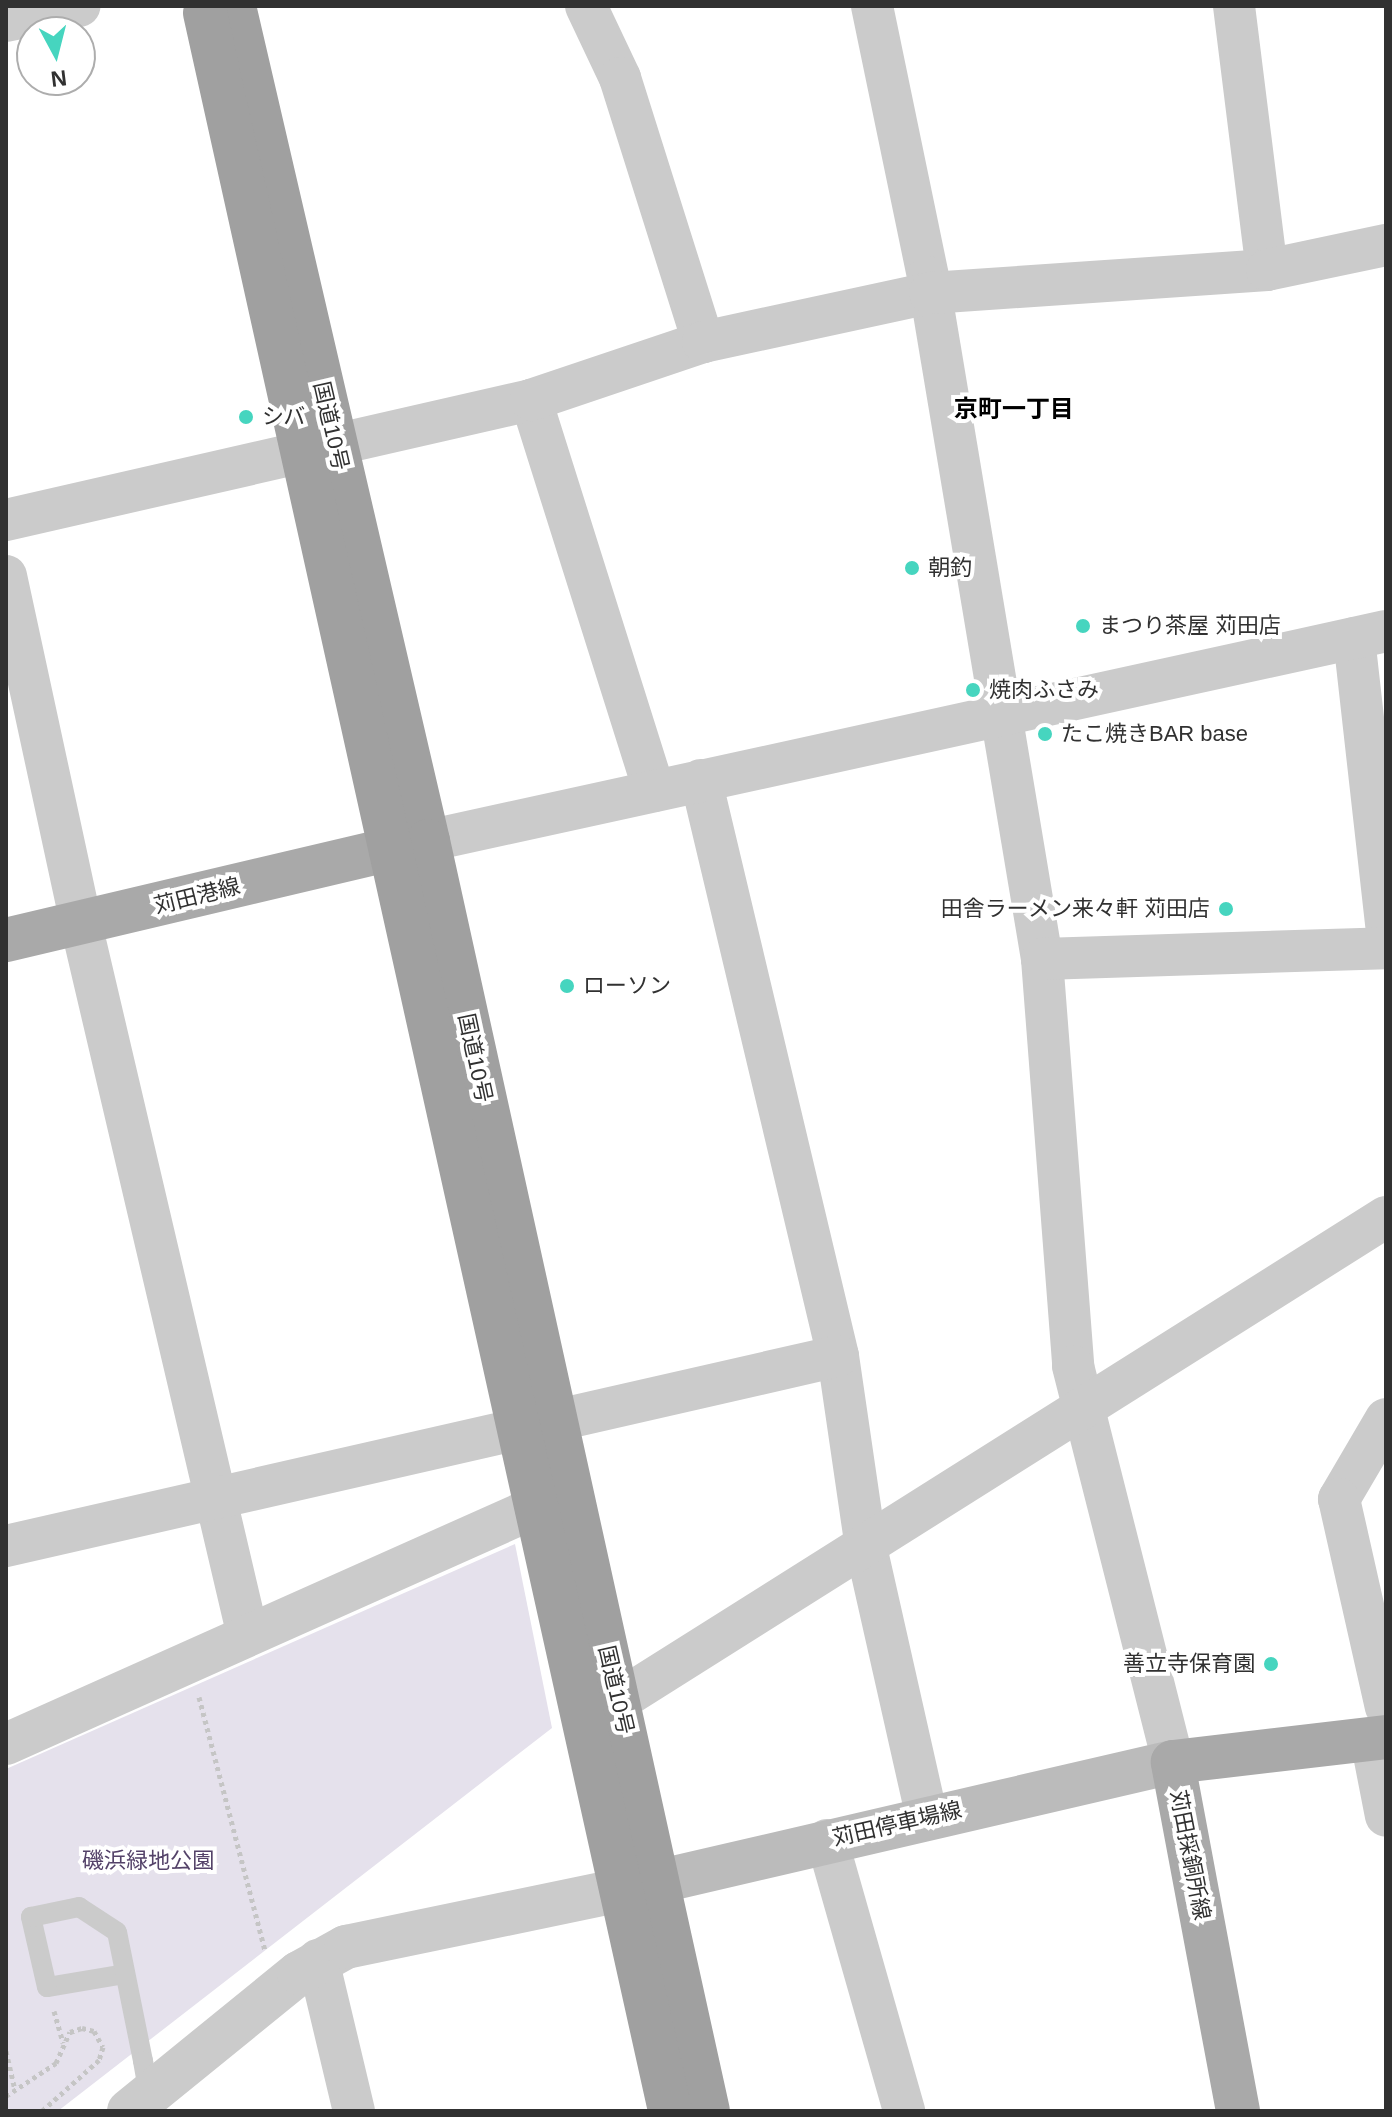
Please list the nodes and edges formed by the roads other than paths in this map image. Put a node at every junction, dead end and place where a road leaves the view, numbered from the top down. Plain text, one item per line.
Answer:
1 (79, 6) edge
2 (203, 6) edge
3 (234, 6) edge
4 (586, 6) edge
5 (872, 6) edge
6 (1234, 6) edge
7 (6, 21) edge
8 (1386, 245) edge
9 (1267, 270) junction
10 (930, 293) junction
11 (703, 342) junction
12 (531, 400) junction
13 (318, 450) junction
14 (6, 520) edge
15 (6, 576) edge
16 (1370, 634) edge
17 (1004, 714) junction
18 (701, 780) junction
19 (654, 791) junction
20 (407, 846) junction
21 (81, 924) junction
22 (1386, 925) edge
23 (6, 940) edge
24 (1386, 948) edge
25 (1042, 959) junction
26 (1385, 1223) edge
27 (838, 1356) junction
28 (1086, 1407) junction
29 (1386, 1419) edge
30 (537, 1427) junction
31 (215, 1501) junction
32 (536, 1507) junction
33 (6, 1546) edge
34 (866, 1547) junction
35 (247, 1632) junction
36 (599, 1709) junction
37 (1381, 1728) edge
38 (6, 1744) edge
39 (1173, 1762) junction
40 (1386, 1816) edge
41 (927, 1818) junction
42 (827, 1840) junction
43 (641, 1885) junction
44 (318, 1960) junction
45 (125, 1974) junction
46 (139, 2103) edge
47 (354, 2111) edge
48 (670, 2111) edge
49 (708, 2111) edge
50 (904, 2111) edge
51 (1238, 2111) edge

1 - 7 street
2 - 13 highway, 国道10号
3 - 13 highway, 国道10号
4 - 11 street
5 - 10 street
6 - 9 street
8 - 9 street
9 - 10 street
10 - 11 street
10 - 17 street
11 - 12 street
12 - 13 street
12 - 19 street
13 - 14 street
13 - 20 highway, 国道10号
15 - 21 street
16 - 17 street
16 - 22 street
17 - 18 street
17 - 25 street
18 - 19 street
18 - 27 street
19 - 20 street
20 - 21 main road, 苅田港線
20 - 30 highway, 国道10号
21 - 23 main road, 苅田港線
21 - 31 street
24 - 25 street
25 - 28 street
26 - 28 street
27 - 30 street
27 - 34 street
28 - 34 street
28 - 39 street
29 - 37 street
30 - 31 street
30 - 32 highway, 国道10号
30 - 36 highway, 国道10号
31 - 33 street
31 - 35 street
32 - 35 street
32 - 36 highway, 国道10号
34 - 36 street
34 - 41 street
35 - 38 street
36 - 43 highway, 国道10号
37 - 39 main road, 苅田採銅所線
37 - 40 street
39 - 41 main road, 苅田停車場線
39 - 51 main road, 苅田採銅所線
41 - 42 main road, 苅田停車場線
42 - 43 main road, 苅田停車場線
42 - 50 street
43 - 44 street
43 - 48 highway, 国道10号
43 - 49 highway, 国道10号
44 - 46 street
44 - 47 street
45 - 45 lane
45 - 46 lane

